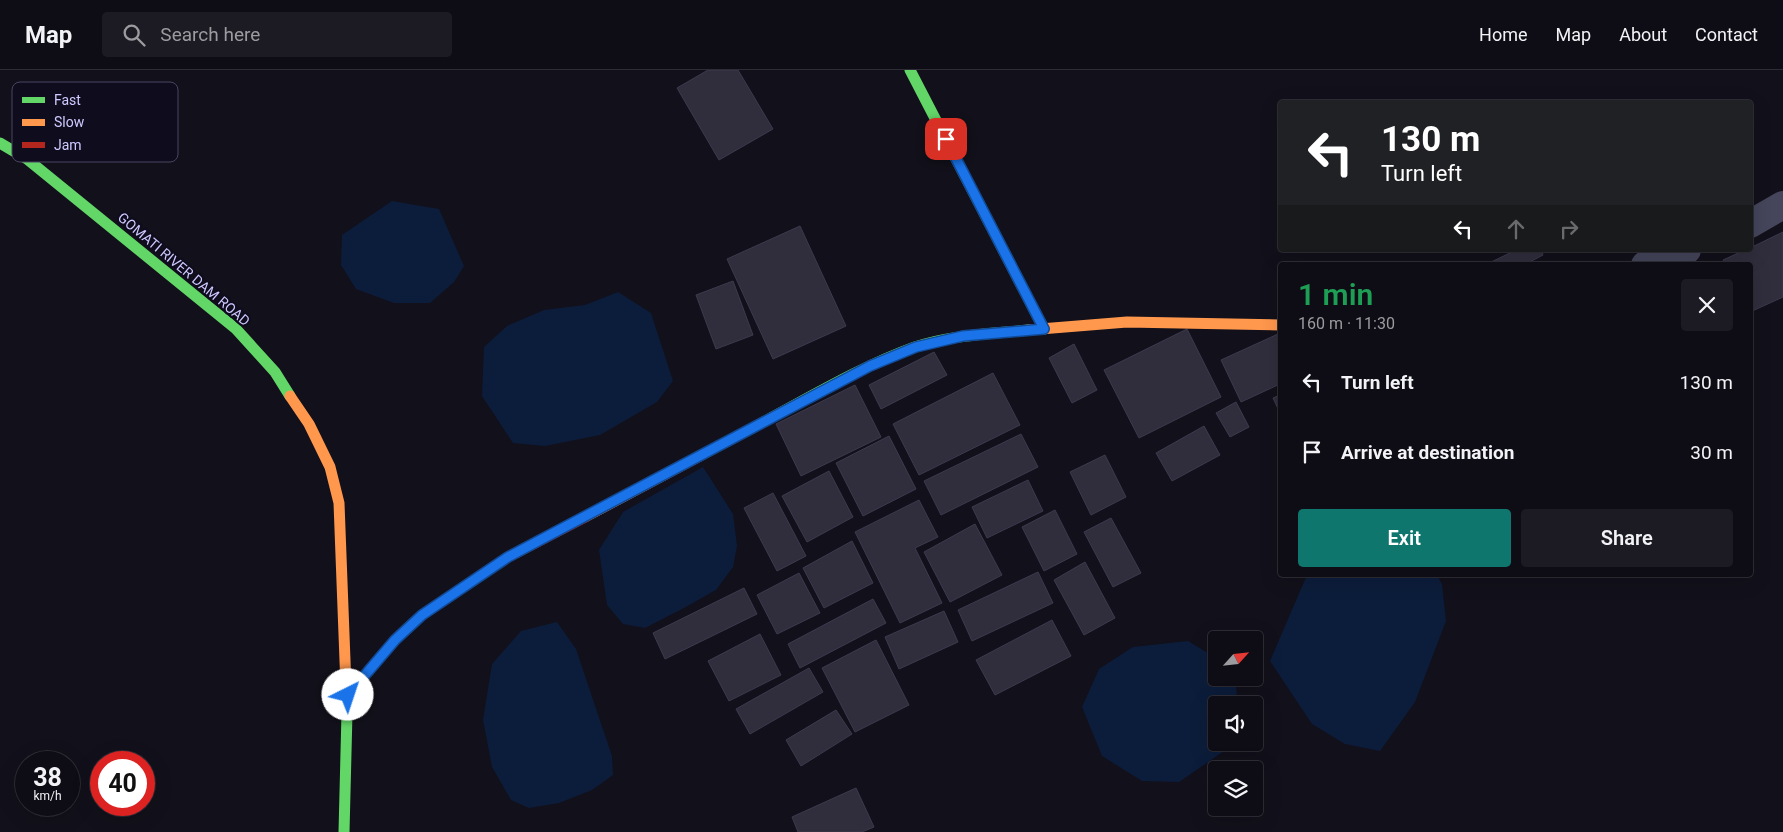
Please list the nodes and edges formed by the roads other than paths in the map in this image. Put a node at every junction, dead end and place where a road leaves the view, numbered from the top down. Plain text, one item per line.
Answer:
1 (910, 70) edge
2 (0, 143) edge
3 (12, 150) edge
4 (31, 162) edge
5 (1783, 205) edge
6 (1753, 222) edge
7 (1681, 252) edge
8 (1653, 262) edge
9 (1278, 325) edge
10 (1044, 329) junction
11 (348, 695) junction
12 (344, 832) edge

1 - 10 street
2 - 3 street, GOMATI RIVER DAM ROAD
4 - 11 street, GOMATI RIVER DAM ROAD
5 - 6 street
7 - 8 street
9 - 10 street
10 - 11 street
11 - 12 street, GOMATI RIVER DAM ROAD

